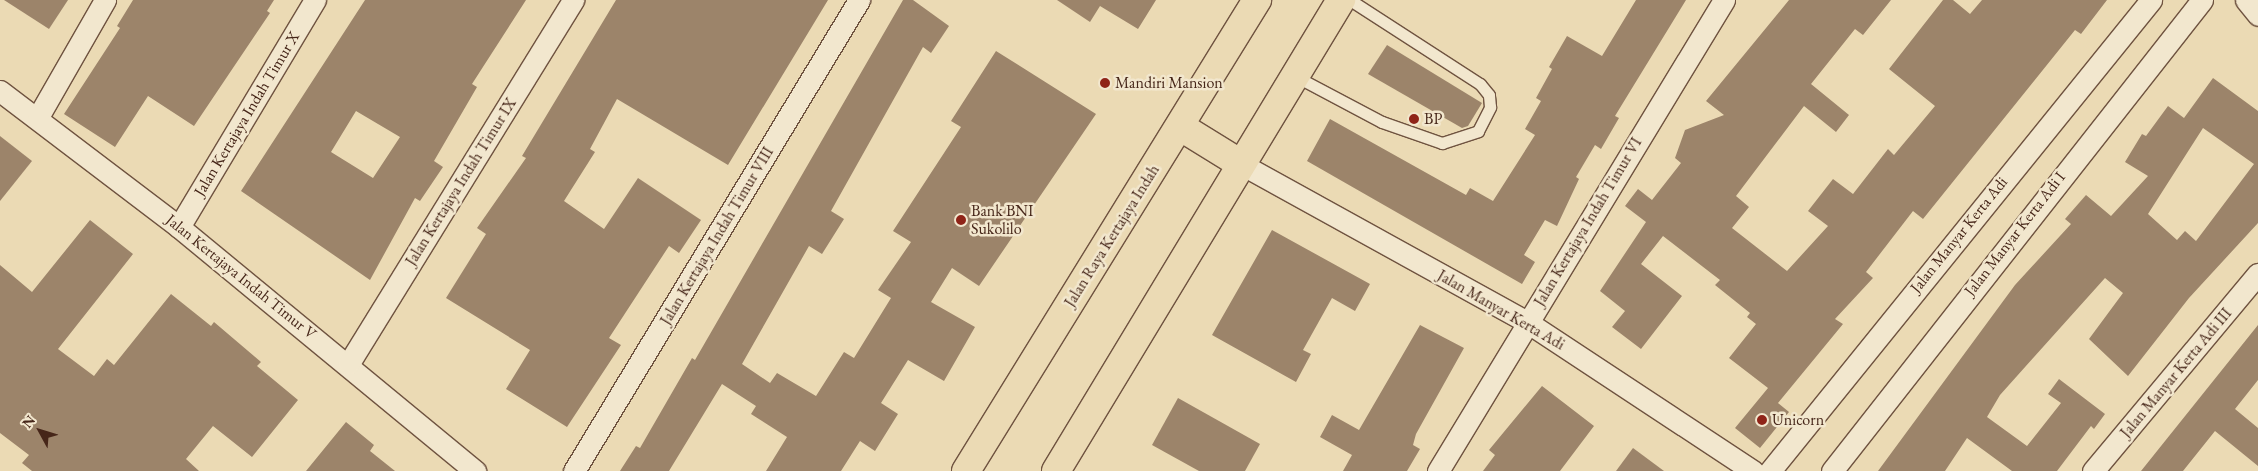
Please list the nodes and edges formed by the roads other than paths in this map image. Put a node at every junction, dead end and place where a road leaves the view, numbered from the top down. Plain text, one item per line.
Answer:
1 (106, 0) edge
2 (315, 0) edge
3 (573, 0) edge
4 (859, 0) edge
5 (1257, 0) edge
6 (1341, 0) edge
7 (1350, 0) edge
8 (1724, 0) edge
9 (2151, 0) edge
10 (2202, 0) edge
11 (2246, 0) edge
12 (2258, 15) edge
13 (1295, 76) junction
14 (0, 91) edge
15 (38, 117) junction
16 (1181, 127) junction
17 (1241, 164) junction
18 (179, 227) junction
19 (2258, 274) edge
20 (1527, 322) junction
21 (349, 363) junction
22 (475, 471) edge
23 (574, 471) edge
24 (966, 471) edge
25 (1056, 471) edge
26 (1438, 471) edge
27 (1753, 471) edge
28 (1770, 471) edge
29 (1832, 471) edge
30 (2093, 471) edge

1 - 15 street
2 - 18 street, Jalan Kertajaya Indah Timur X
3 - 21 street, Jalan Kertajaya Indah Timur IX
4 - 23 street, Jalan Kertajaya Indah Timur VIII
5 - 16 main road, Jalan Raya Kertajaya Indah
6 - 13 main road
7 - 13 lane
8 - 20 street, Jalan Kertajaya Indah Timur VI
9 - 28 street, Jalan Manyar Kerta Adi
10 - 29 street, Jalan Manyar Kerta Adi I
11 - 12 street
13 - 17 main road
14 - 15 street, Jalan Kertajaya Indah Timur V
15 - 18 street, Jalan Kertajaya Indah Timur V
16 - 17 main road
16 - 24 main road, Jalan Raya Kertajaya Indah
17 - 20 street, Jalan Manyar Kerta Adi
17 - 25 main road
18 - 21 street, Jalan Kertajaya Indah Timur V
19 - 30 street, Jalan Manyar Kerta Adi III
20 - 26 street, Jalan Kertajaya Indah Timur VI
20 - 27 street, Jalan Manyar Kerta Adi
21 - 22 street, Jalan Kertajaya Indah Timur V

